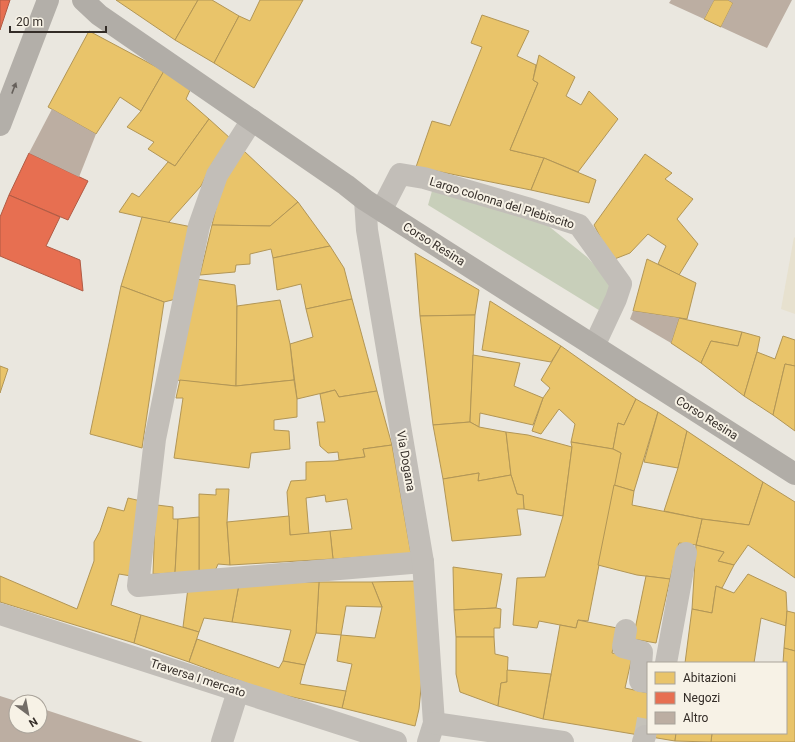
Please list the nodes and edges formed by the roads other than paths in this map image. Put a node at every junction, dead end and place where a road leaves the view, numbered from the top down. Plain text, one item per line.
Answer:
1 (48, 0) edge
2 (83, 0) edge
3 (252, 120) junction
4 (0, 125) edge
5 (373, 206) junction
6 (594, 346) junction
7 (795, 474) edge
8 (686, 553) dead end
9 (423, 562) junction
10 (0, 614) edge
11 (626, 630) dead end
12 (666, 662) edge
13 (647, 682) edge
14 (238, 691) junction
15 (431, 732) edge
16 (222, 742) edge
17 (396, 742) edge
18 (563, 742) edge

4 -> 1 street
2 - 3 main road, Corso Resina
3 - 5 main road, Corso Resina
3 - 9 street
5 - 6 main road, Corso Resina
5 - 6 street, Largo colonna del Plebiscito
5 - 9 street, Via Dogana
6 - 7 main road, Corso Resina
8 - 12 street
9 - 15 street, Via Dogana
10 - 14 street, Traversa I mercato
11 - 13 street
14 - 16 street
14 - 17 street, Traversa I mercato
15 - 18 street

